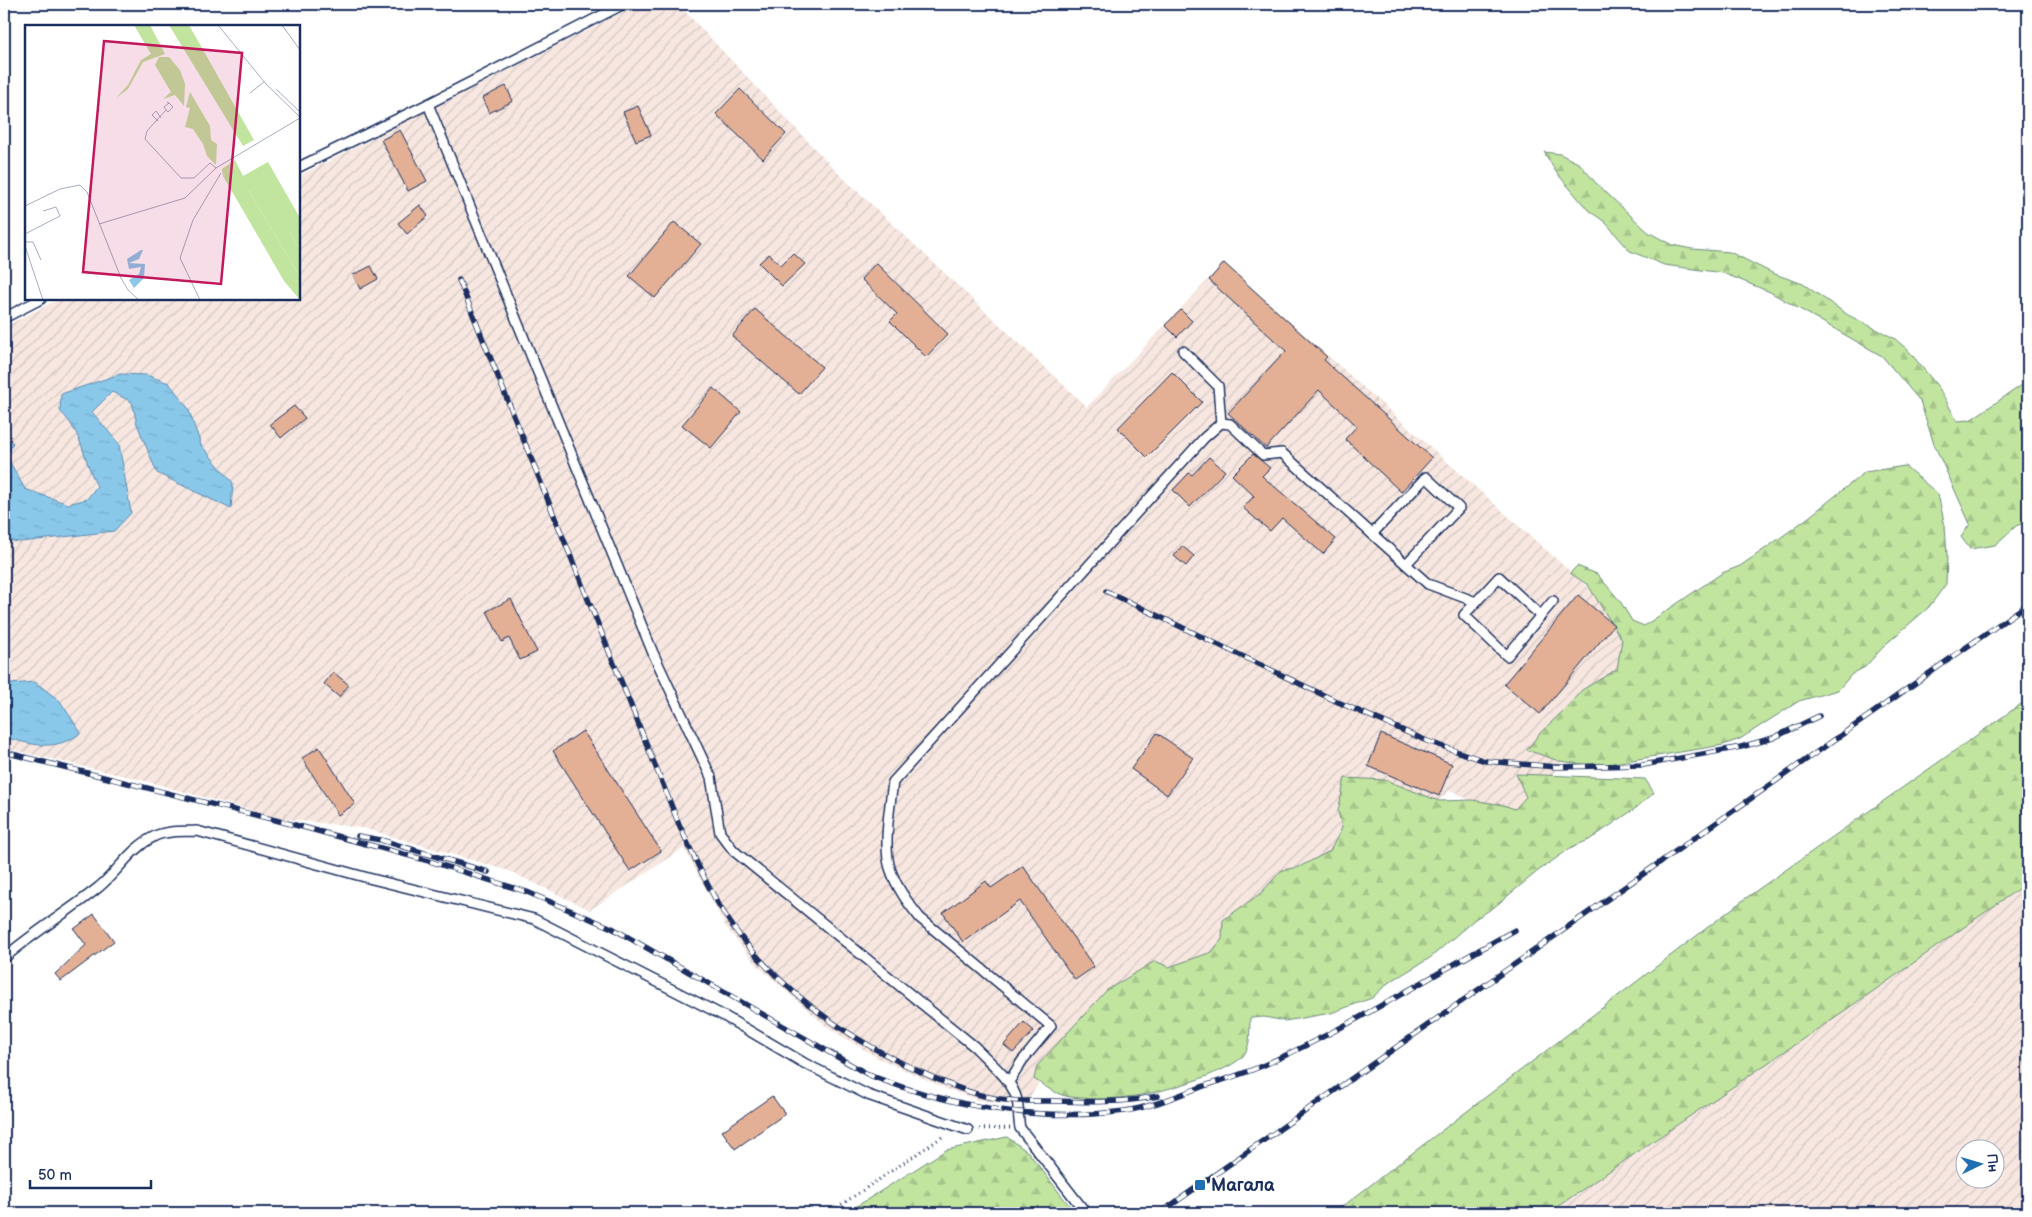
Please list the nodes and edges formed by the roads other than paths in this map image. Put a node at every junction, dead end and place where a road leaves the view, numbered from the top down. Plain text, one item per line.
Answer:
1 (624, 4) edge
2 (428, 104) junction
3 (300, 167) edge
4 (39, 300) edge
5 (4, 318) edge
6 (1182, 351) dead end
7 (1221, 423) junction
8 (1372, 534) junction
9 (1406, 564) junction
10 (1553, 601) dead end
11 (1476, 602) junction
12 (1540, 616) junction
13 (4, 958) edge
14 (1008, 1082) junction
15 (968, 1130) road end
16 (1086, 1213) edge

1 - 2 lane
2 - 3 lane
2 - 14 lane
4 - 5 lane
6 - 7 lane
7 - 8 lane
7 - 14 lane
8 - 9 lane
8 - 9 lane
9 - 11 lane
10 - 12 lane
11 - 12 lane
11 - 12 lane
13 - 15 lane
14 - 16 lane

